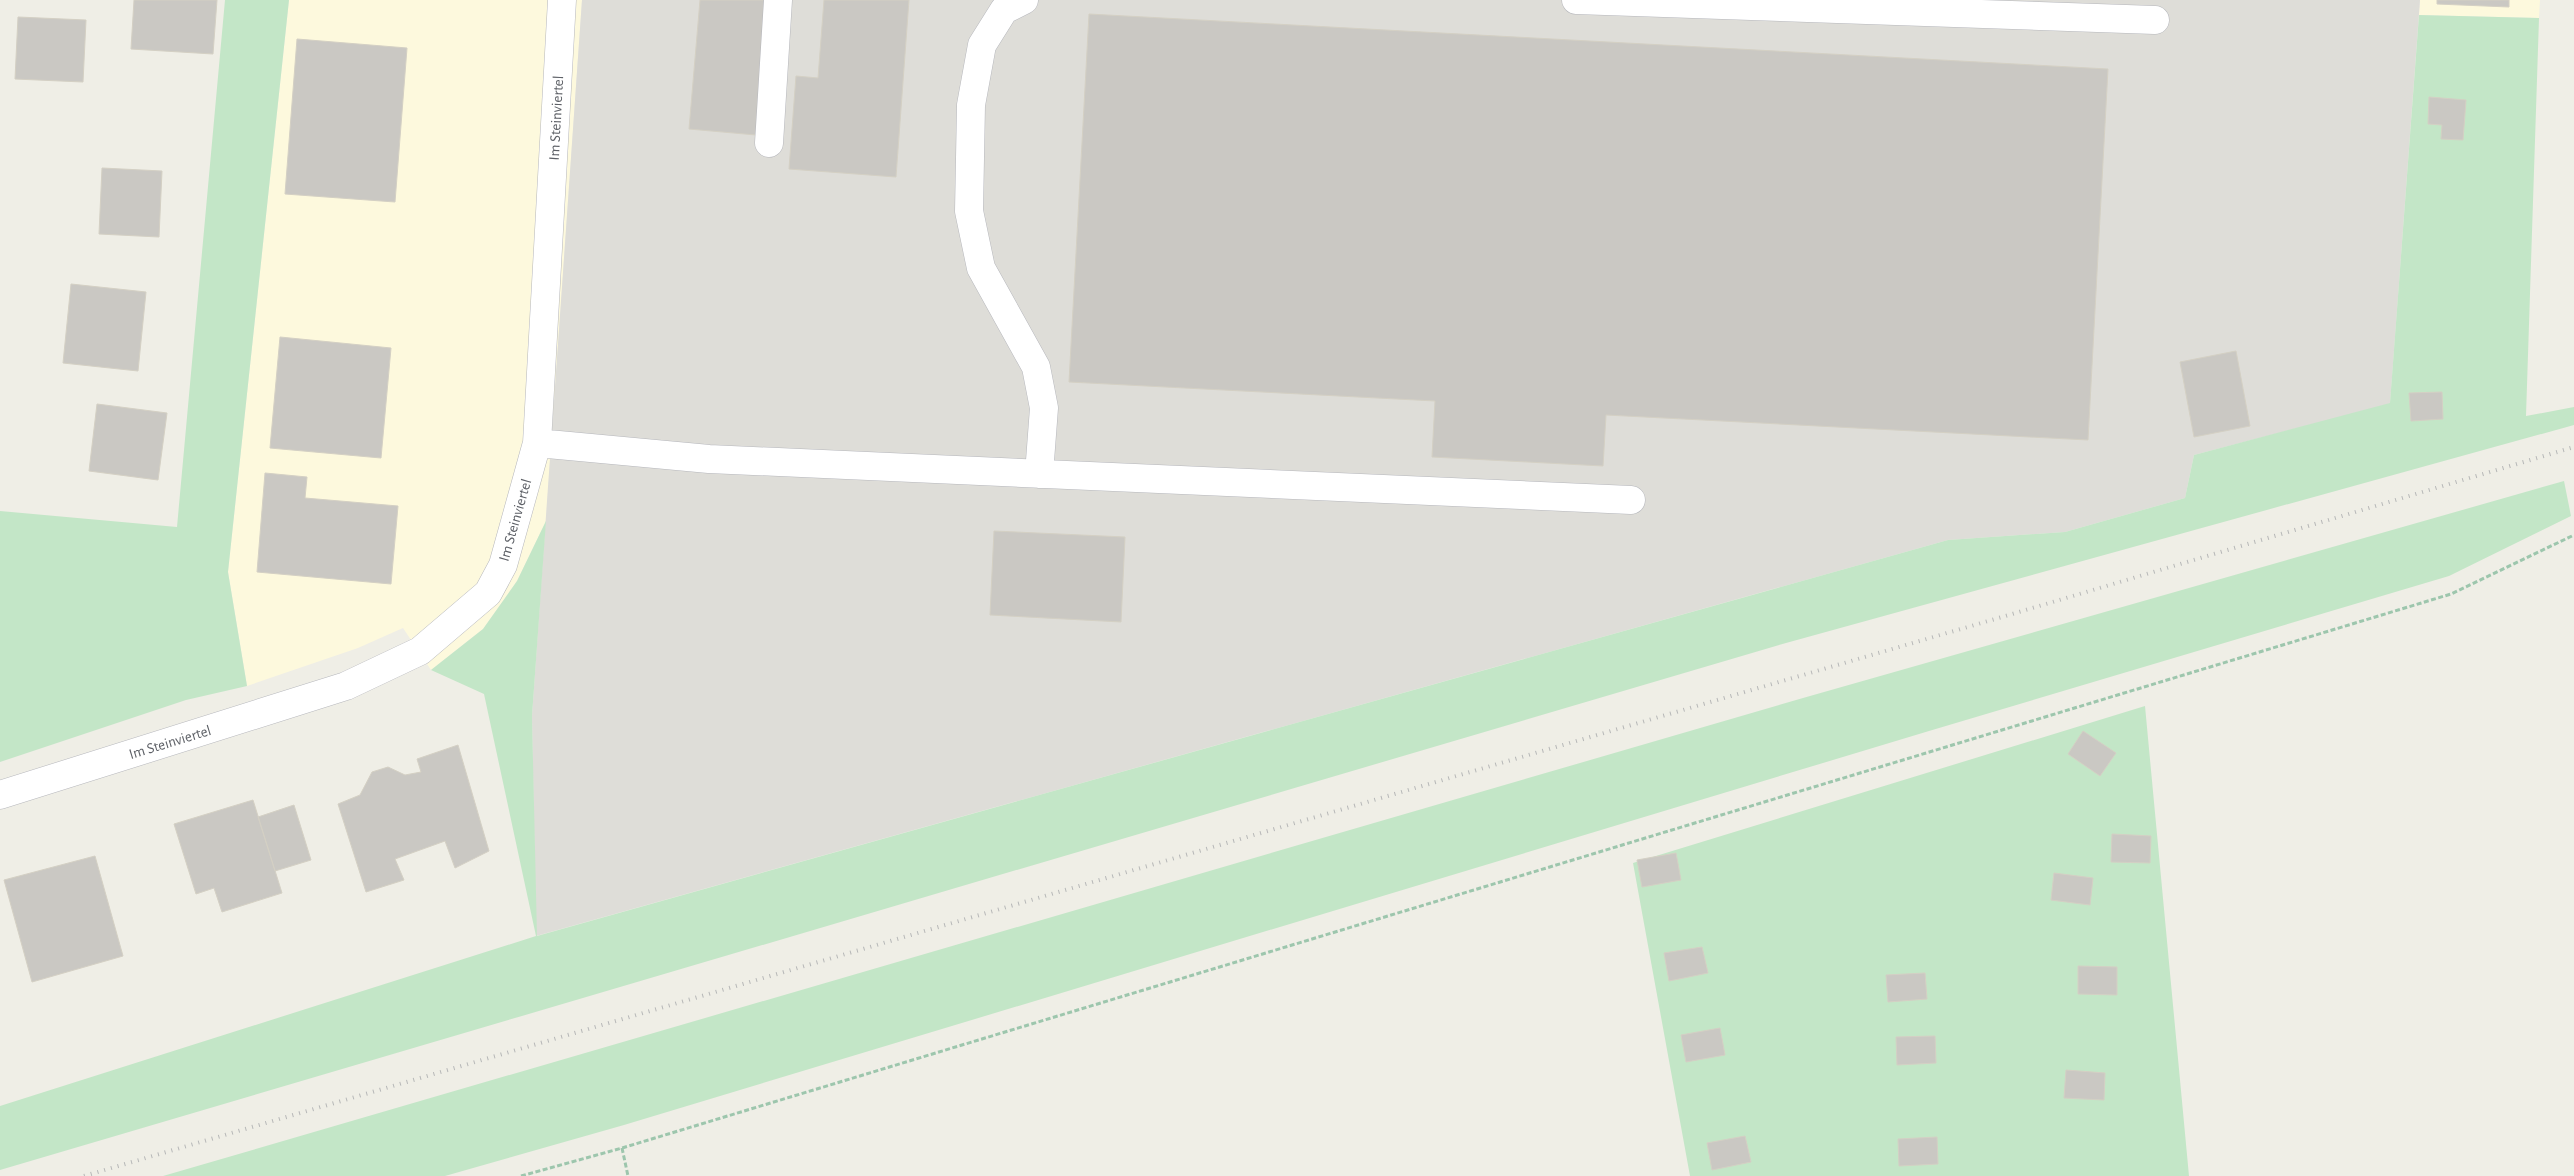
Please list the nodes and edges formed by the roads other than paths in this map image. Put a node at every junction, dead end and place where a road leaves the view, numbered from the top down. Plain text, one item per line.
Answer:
1 (562, 0) edge
2 (778, 0) edge
3 (1024, 0) edge
4 (1576, 0) edge
5 (2155, 20) dead end
6 (769, 143) dead end
7 (537, 443) junction
8 (1040, 474) junction
9 (1631, 500) dead end
10 (0, 795) edge

1 - 7 street, Im Steinviertel
2 - 6 street
3 - 8 street
4 - 5 street
7 - 8 street
7 - 10 street, Im Steinviertel
8 - 9 street

